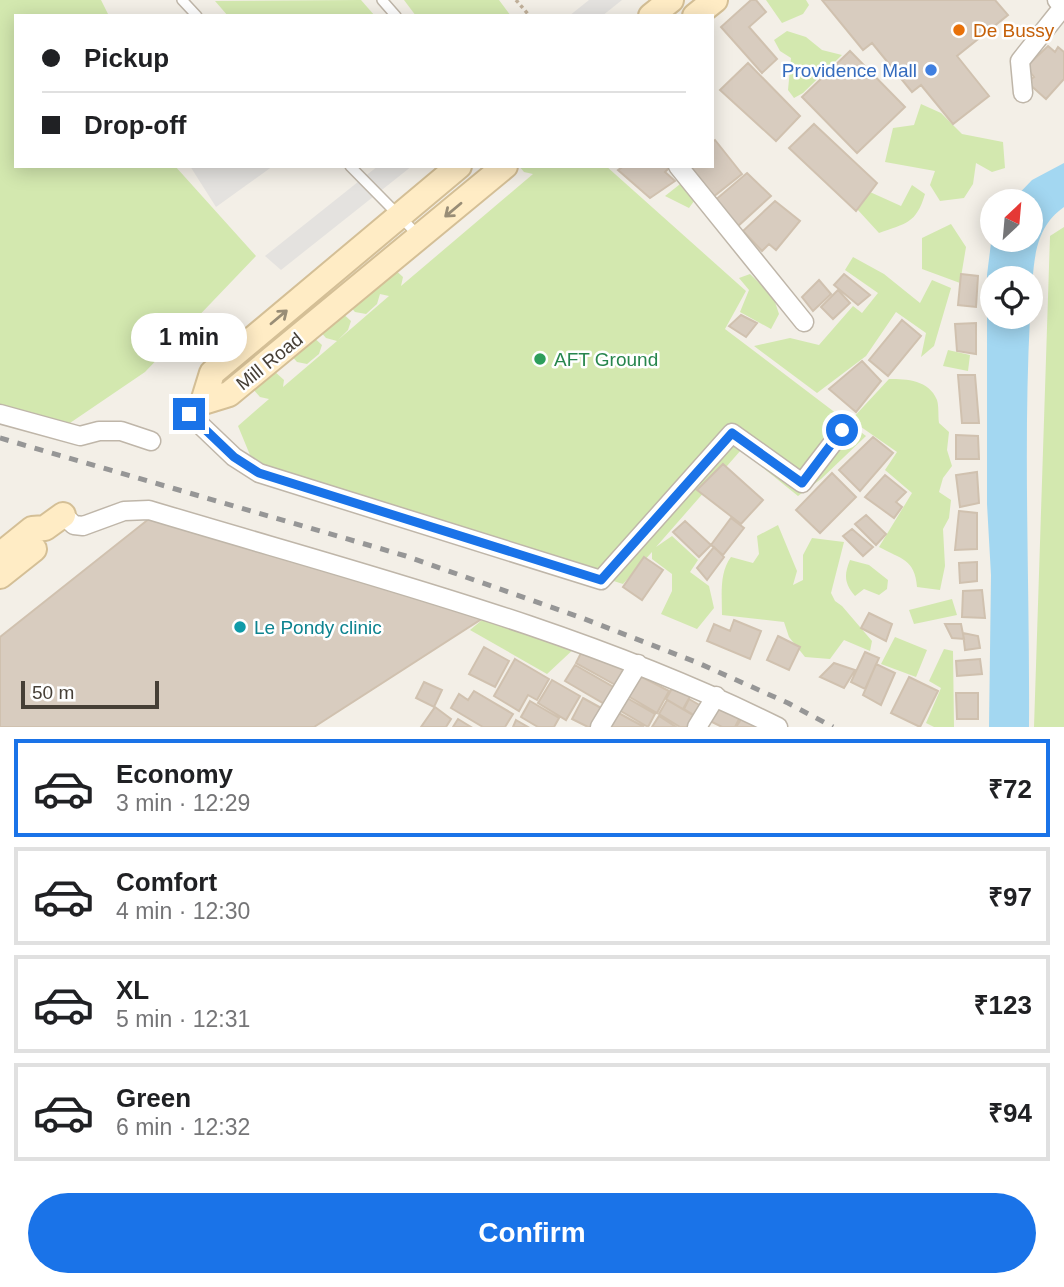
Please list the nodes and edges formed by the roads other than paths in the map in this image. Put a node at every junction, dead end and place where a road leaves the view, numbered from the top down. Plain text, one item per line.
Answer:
1 (382, 0) edge
2 (671, 0) edge
3 (715, 0) edge
4 (1057, 0) edge
5 (394, 14) edge
6 (654, 14) edge
7 (698, 14) edge
8 (1023, 93) dead end
9 (352, 168) edge
10 (457, 168) edge
11 (503, 168) edge
12 (680, 168) edge
13 (400, 215) junction
14 (421, 237) junction
15 (804, 322) dead end
16 (0, 414) edge
17 (189, 414) dead end
18 (842, 430) dead end
19 (152, 441) dead end
20 (54, 521) junction
21 (0, 555) edge
22 (0, 576) edge
23 (638, 664) junction
24 (716, 696) junction
25 (600, 727) edge
26 (697, 727) edge
27 (778, 727) edge

1 - 5 lane
2 - 6 main road
3 - 7 main road
4 - 8 street
9 - 13 lane
10 - 13 main road, Mill Road
11 -> 14 main road, Mill Road
12 - 15 street
13 - 14 lane
14 -> 13 main road, Mill Road
16 - 19 street
17 - 18 street
20 - 21 main road
20 - 22 main road
20 - 23 street
23 - 24 street
23 - 25 street
24 - 26 street
24 - 27 street

